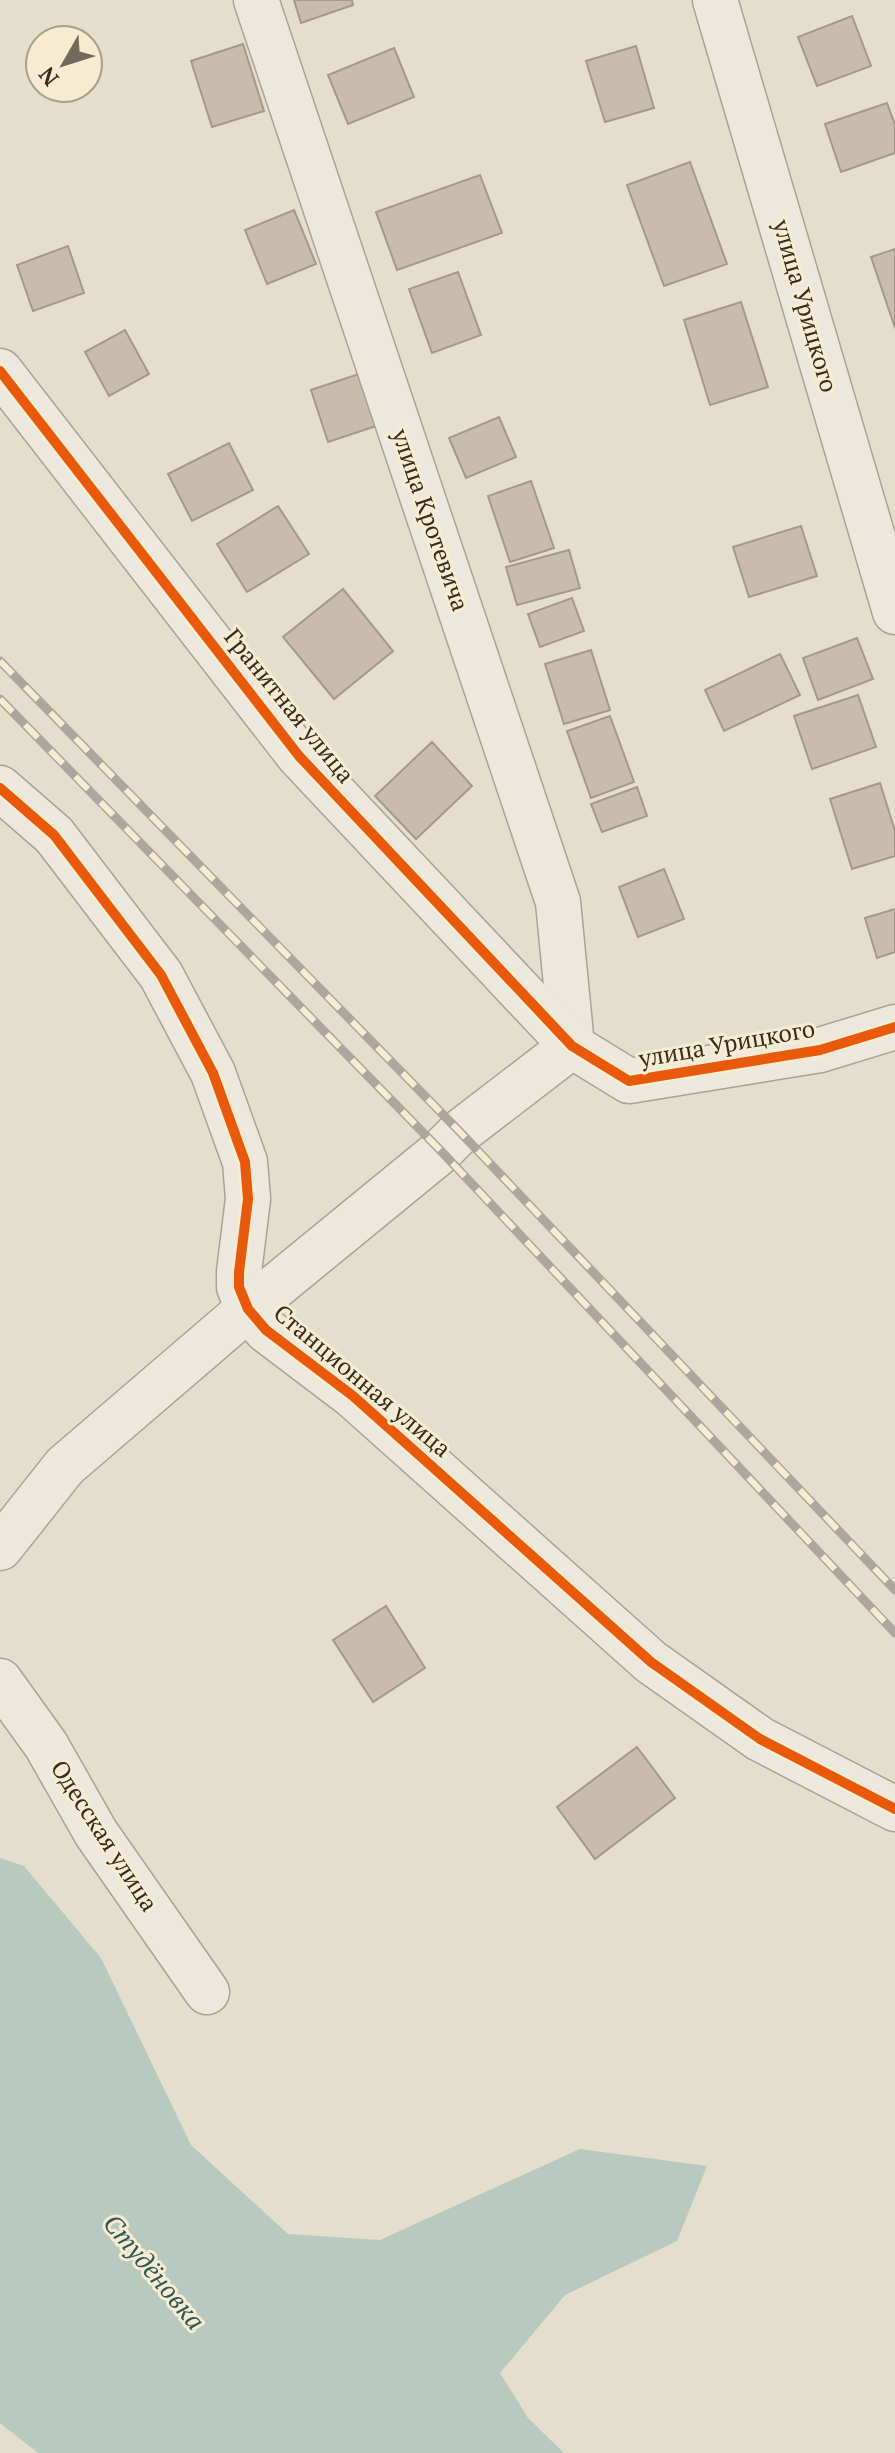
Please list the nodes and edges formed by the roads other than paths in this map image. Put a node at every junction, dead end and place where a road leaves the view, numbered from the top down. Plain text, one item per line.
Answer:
1 (256, 0) edge
2 (715, 0) edge
3 (0, 371) edge
4 (895, 612) edge
5 (0, 788) edge
6 (895, 1027) edge
7 (572, 1046) junction
8 (248, 1309) junction
9 (0, 1548) edge
10 (0, 1681) edge
11 (895, 1809) edge
12 (207, 1992) dead end

1 - 7 street, улица Кротевича
2 - 4 street, улица Урицкого
3 - 7 street, Гранитная улица
5 - 8 street, Станционная улица
6 - 7 street, улица Урицкого
7 - 8 street
8 - 9 street
8 - 11 street, Станционная улица
10 - 12 street, Одесская улица

